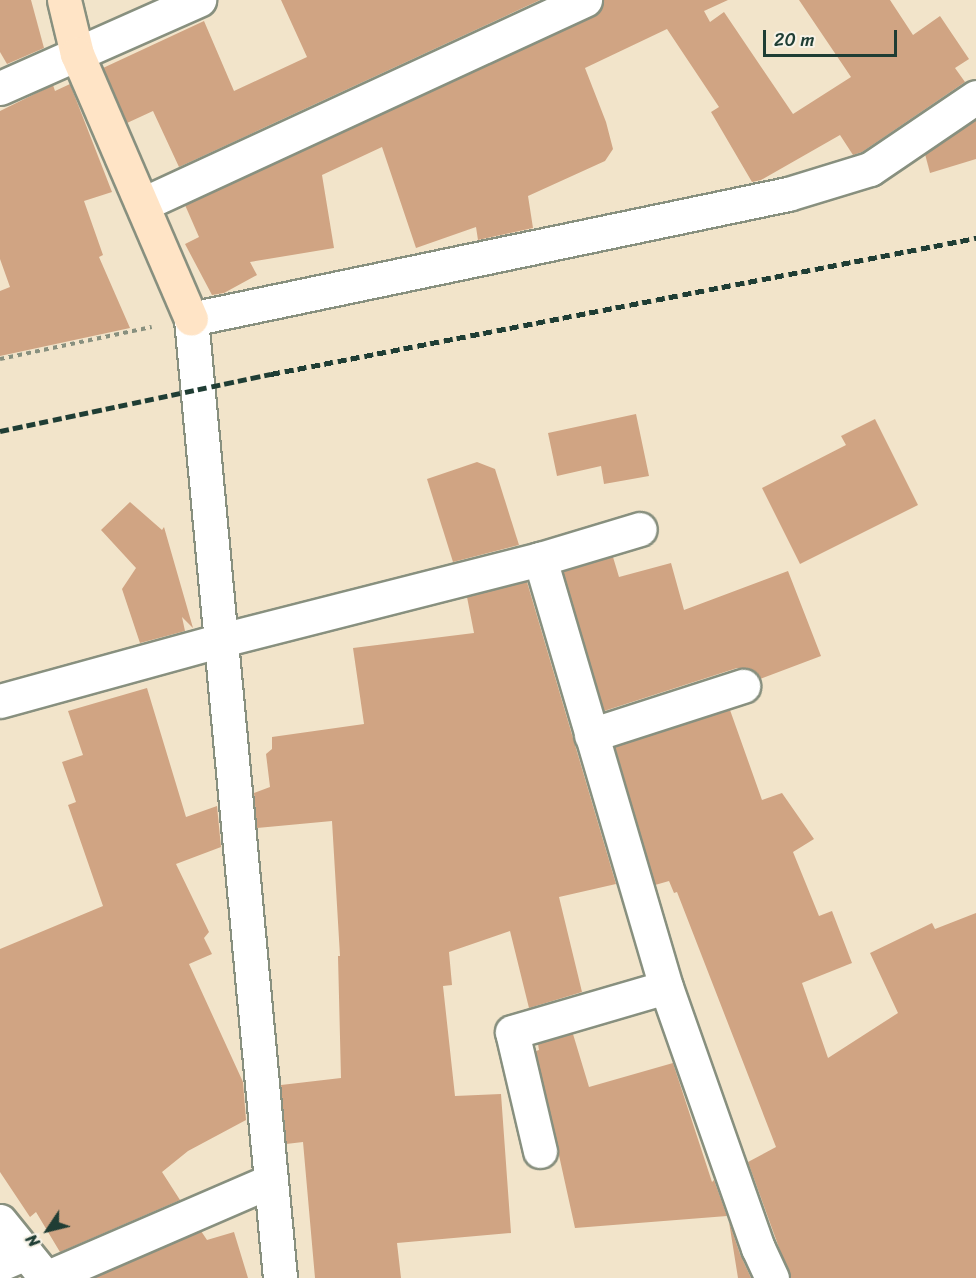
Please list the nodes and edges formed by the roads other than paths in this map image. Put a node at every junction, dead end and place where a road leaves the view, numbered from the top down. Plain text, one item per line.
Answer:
1 (64, 0) edge
2 (199, 0) edge
3 (585, 0) edge
4 (78, 54) junction
5 (0, 88) edge
6 (976, 98) edge
7 (142, 204) junction
8 (191, 319) junction
9 (640, 529) dead end
10 (540, 559) junction
11 (222, 640) junction
12 (743, 686) dead end
13 (0, 700) edge
14 (591, 735) junction
15 (666, 987) junction
16 (540, 1151) dead end
17 (270, 1181) junction
18 (0, 1221) edge
19 (13, 1259) edge
20 (280, 1278) edge
21 (772, 1278) edge

1 - 4 street
2 - 4 street
3 - 7 street
4 - 5 street
4 - 7 street
6 - 8 street
7 - 8 street
8 - 11 street
9 - 10 street
10 - 11 street
10 - 14 street
11 - 13 street
11 - 17 street
12 - 14 street
14 - 15 street
15 - 16 street
15 - 21 street
17 - 19 street
17 - 20 street
18 - 19 street

